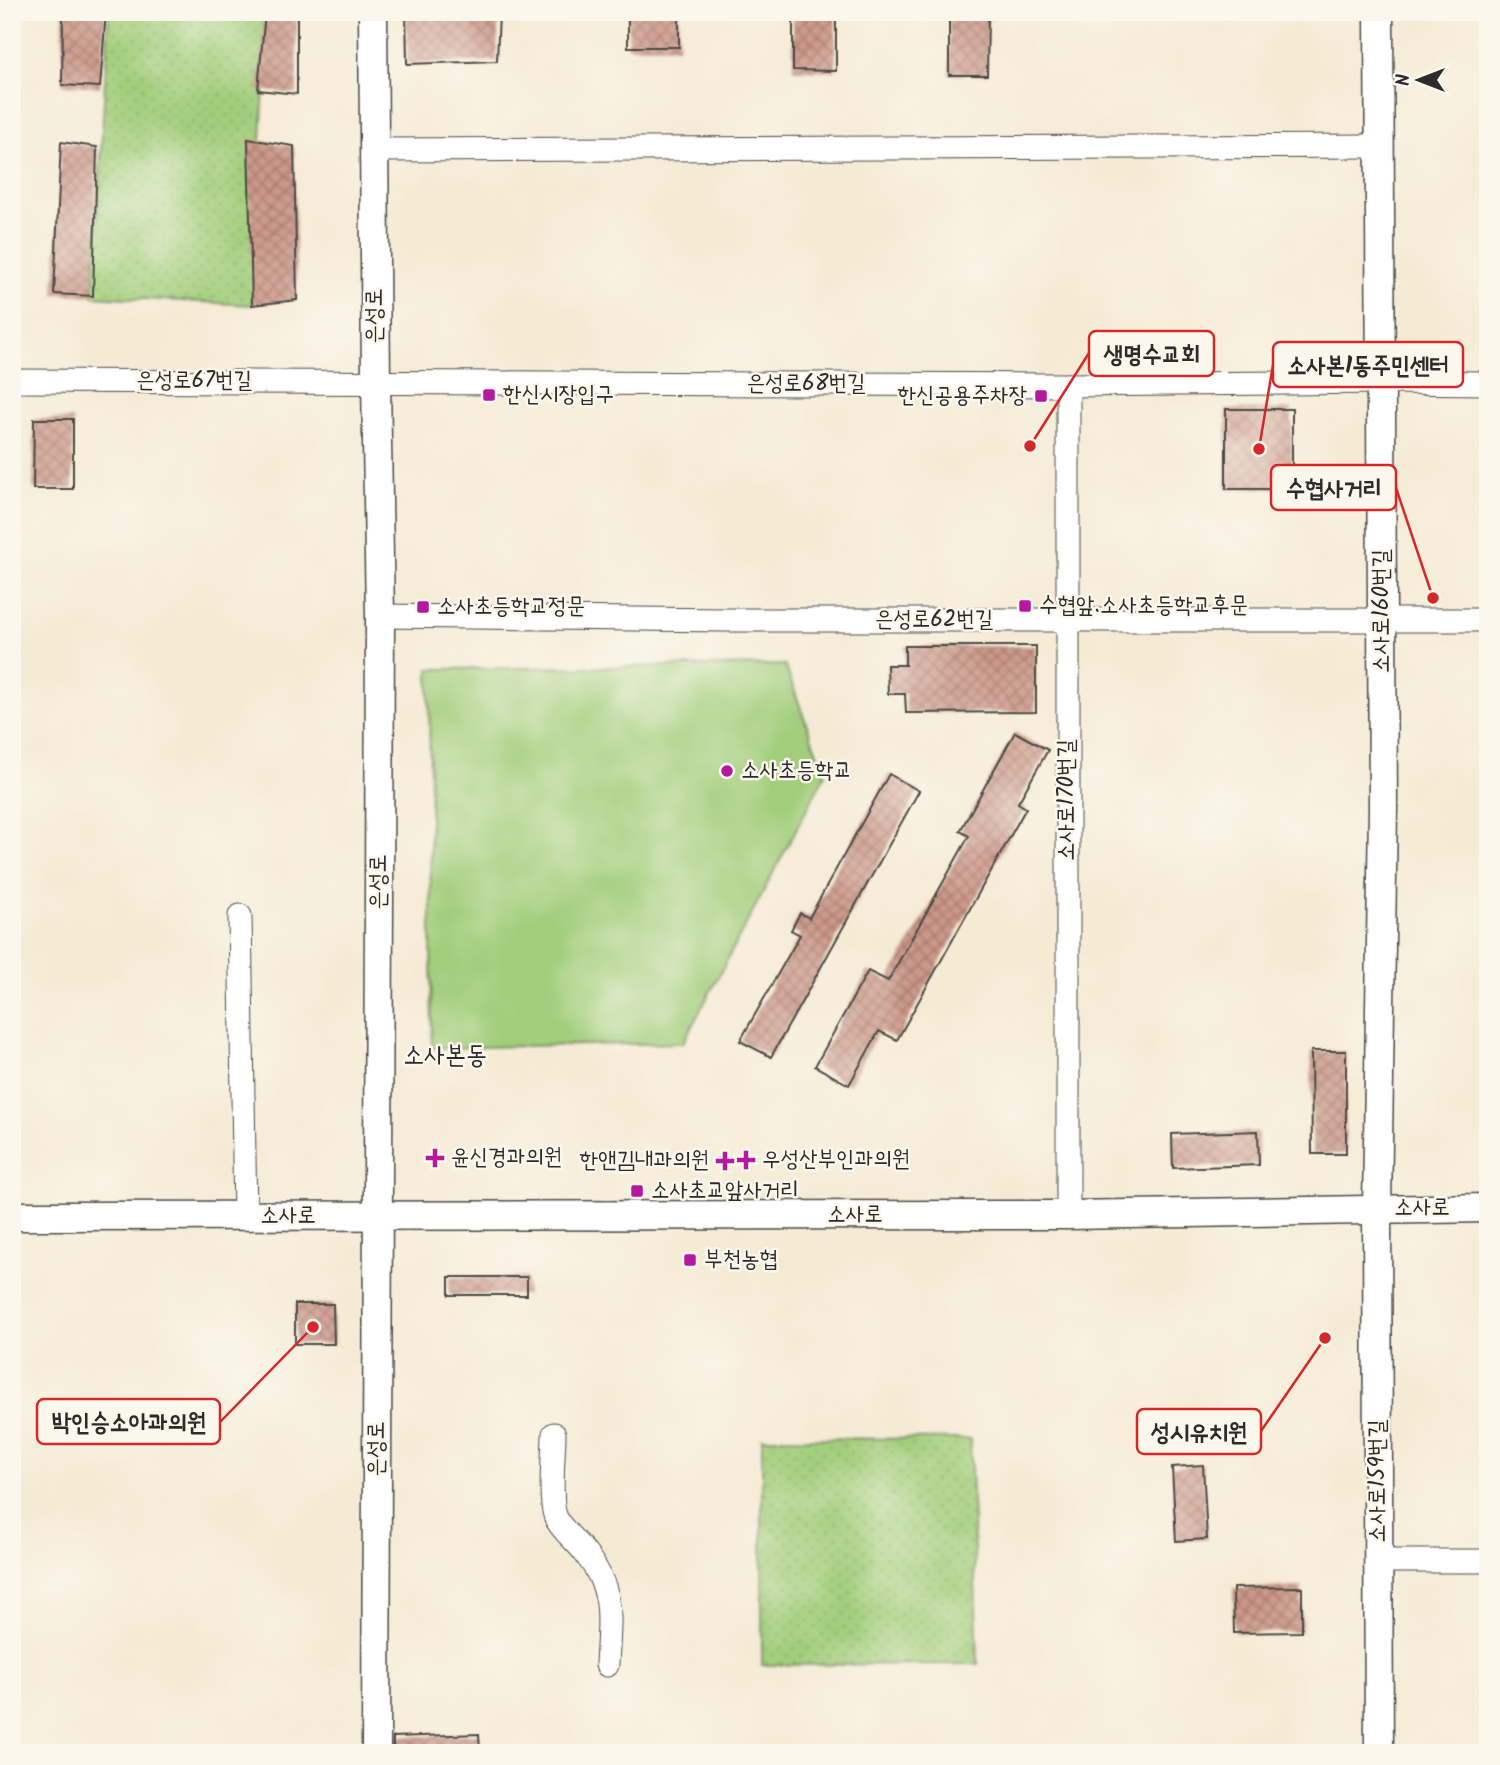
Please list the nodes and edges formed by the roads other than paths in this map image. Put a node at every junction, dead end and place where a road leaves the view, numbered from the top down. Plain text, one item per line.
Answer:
1 (373, 12) edge
2 (1380, 12) edge
3 (1380, 146) junction
4 (374, 150) junction
5 (12, 381) edge
6 (376, 382) junction
7 (1381, 382) junction
8 (1488, 383) edge
9 (1068, 385) junction
10 (380, 616) junction
11 (1382, 619) junction
12 (1067, 620) junction
13 (1488, 620) edge
14 (240, 916) dead end
15 (1488, 1208) edge
16 (1377, 1209) junction
17 (1068, 1215) junction
18 (12, 1216) edge
19 (245, 1216) junction
20 (378, 1216) junction
21 (554, 1434) dead end
22 (1378, 1560) junction
23 (1488, 1561) edge
24 (607, 1665) dead end
25 (376, 1753) edge
26 (1379, 1753) edge

1 - 4 street, 은성로
2 - 3 street, 소사로160번길
3 - 4 street
3 - 7 street, 소사로160번길
4 - 6 street, 은성로
5 - 6 street, 은성로67번길
6 - 9 street, 은성로68번길
6 - 10 street, 은성로
7 - 8 street, 은성로68번길
7 - 9 street, 은성로68번길
7 - 11 street, 소사로160번길
9 - 12 street, 소사로170번길
10 - 12 street, 은성로62번길
10 - 20 street, 은성로
11 - 12 street, 은성로62번길
11 - 13 street, 은성로62번길
11 - 16 street, 소사로160번길
12 - 17 street, 소사로170번길
14 - 19 street
15 - 16 street, 소사로
16 - 17 street, 소사로
16 - 22 street, 소사로159번길
17 - 20 street, 소사로
18 - 19 street, 소사로
19 - 20 street, 소사로
20 - 25 street, 은성로
21 - 24 street
22 - 23 street
22 - 26 street, 소사로159번길

